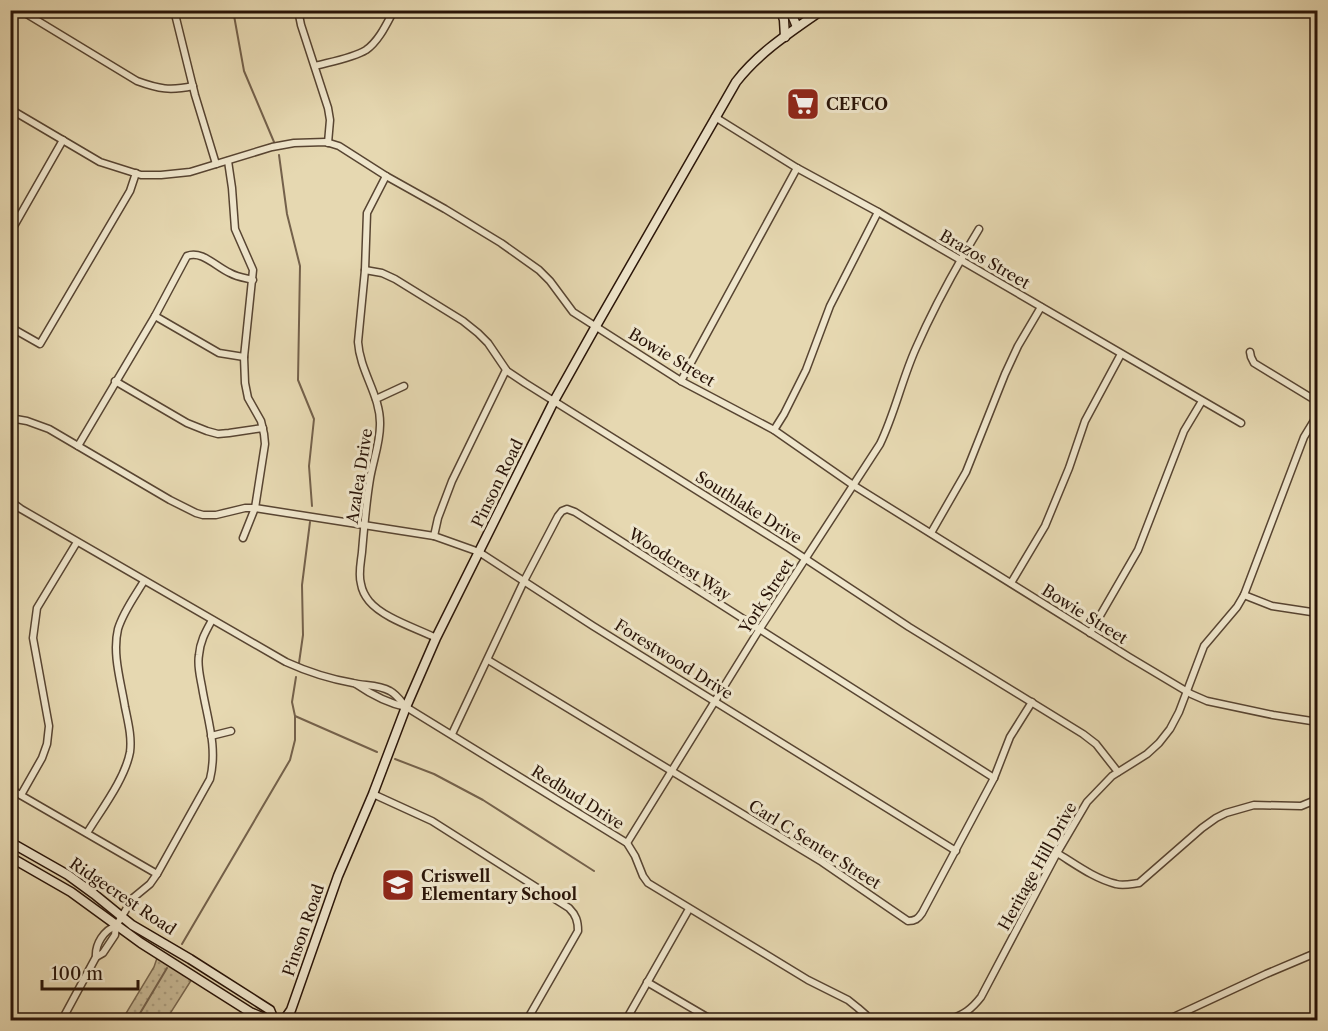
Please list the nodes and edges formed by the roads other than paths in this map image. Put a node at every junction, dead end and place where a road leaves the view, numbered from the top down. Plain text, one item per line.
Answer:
1 (20, 10) edge
2 (174, 10) edge
3 (298, 10) edge
4 (394, 10) edge
5 (781, 10) edge
6 (790, 10) edge
7 (822, 10) edge
8 (798, 27) junction
9 (785, 37) junction
10 (315, 66) junction
11 (193, 86) junction
12 (10, 109) edge
13 (715, 117) junction
14 (63, 140) junction
15 (328, 143) junction
16 (228, 161) junction
17 (216, 164) junction
18 (797, 168) junction
19 (136, 173) junction
20 (386, 176) junction
21 (878, 212) junction
22 (979, 228) dead end
23 (10, 233) edge
24 (1317, 243) edge
25 (960, 260) junction
26 (1316, 260) edge
27 (365, 270) junction
28 (253, 280) junction
29 (1041, 307) junction
30 (155, 316) junction
31 (596, 326) junction
32 (10, 327) edge
33 (1250, 352) dead end
34 (1121, 354) junction
35 (244, 357) junction
36 (506, 370) junction
37 (116, 381) junction
38 (681, 381) junction
39 (404, 386) dead end
40 (376, 399) junction
41 (554, 401) junction
42 (1202, 401) junction
43 (1317, 402) edge
44 (1317, 414) edge
45 (10, 418) edge
46 (1241, 423) dead end
47 (263, 428) junction
48 (774, 430) junction
49 (78, 446) junction
50 (854, 484) junction
51 (10, 501) edge
52 (255, 508) junction
53 (364, 524) junction
54 (931, 533) junction
55 (434, 536) junction
56 (243, 538) dead end
57 (77, 542) junction
58 (479, 552) junction
59 (806, 559) junction
60 (144, 580) junction
61 (524, 581) junction
62 (1011, 583) junction
63 (1244, 595) junction
64 (1317, 613) edge
65 (212, 620) junction
66 (759, 630) junction
67 (1090, 633) junction
68 (436, 638) junction
69 (488, 660) junction
70 (356, 684) junction
71 (1188, 692) junction
72 (716, 701) junction
73 (1032, 702) junction
74 (406, 707) junction
75 (1317, 722) edge
76 (231, 731) dead end
77 (452, 734) junction
78 (212, 736) junction
79 (671, 771) junction
80 (1118, 772) junction
81 (994, 778) junction
82 (10, 789) edge
83 (373, 794) junction
84 (21, 795) junction
85 (1317, 799) edge
86 (87, 833) junction
87 (10, 842) edge
88 (627, 843) junction
89 (956, 851) junction
90 (1057, 853) junction
91 (10, 857) edge
92 (157, 874) junction
93 (689, 909) junction
94 (121, 916) junction
95 (116, 926) junction
96 (1317, 951) edge
97 (96, 957) junction
98 (647, 982) junction
99 (62, 1020) edge
100 (275, 1020) edge
101 (285, 1020) edge
102 (527, 1020) edge
103 (626, 1020) edge
104 (712, 1020) edge
105 (868, 1020) edge
106 (949, 1020) edge
107 (1167, 1020) edge

1 - 11 street
2 - 11 street
3 - 10 street
4 - 10 street
5 - 9 main road
6 - 8 main road
7 - 8 main road, Pinson Road
8 - 9 main road, Pinson Road
9 - 13 main road, Pinson Road
10 - 15 street
11 - 17 street
12 - 14 street, Bowie Street
13 - 18 street, Brazos Street
13 - 31 main road, Pinson Road
14 - 19 street, Bowie Street
14 - 23 street
15 - 16 street, Bowie Street
15 - 20 street, Bowie Street
16 - 17 street, Bowie Street
16 - 28 street
17 - 19 street, Bowie Street
18 - 21 street, Brazos Street
18 - 38 street
19 - 32 street
20 - 27 street, Azalea Drive
20 - 31 street, Bowie Street
21 - 25 street, Brazos Street
21 - 48 street
22 - 25 street, York Street
24 - 26 street
25 - 29 street, Brazos Street
25 - 50 street, York Street
27 - 36 street, Southlake Drive
27 - 40 street, Azalea Drive
28 - 30 street
28 - 35 street
29 - 34 street, Brazos Street
29 - 54 street
30 - 35 street
30 - 37 street
31 - 38 street, Bowie Street
31 - 41 main road, Pinson Road
33 - 43 street
34 - 42 street, Brazos Street
34 - 62 street
35 - 47 street
36 - 41 street, Southlake Drive
36 - 55 street
37 - 47 street
37 - 49 street
38 - 48 street, Bowie Street
39 - 40 street
40 - 53 street, Azalea Drive
41 - 58 main road, Pinson Road
41 - 59 street, Southlake Drive
42 - 46 street, Brazos Street
42 - 67 street
44 - 63 street, Heritage Hill Drive
45 - 49 street, Forestwood Drive
47 - 52 street
48 - 50 street, Bowie Street
49 - 52 street, Forestwood Drive
50 - 54 street, Bowie Street
50 - 59 street, York Street
51 - 57 street, Redbud Drive
52 - 53 street, Forestwood Drive
52 - 56 street
53 - 55 street, Forestwood Drive
53 - 68 street, Azalea Drive
54 - 62 street, Bowie Street
55 - 58 street, Forestwood Drive
57 - 60 street, Redbud Drive
57 - 84 street
58 - 61 street, Forestwood Drive
58 - 68 main road, Pinson Road
59 - 66 street, York Street
59 - 73 street, Southlake Drive
60 - 65 street, Redbud Drive
60 - 86 street
61 - 66 street, Woodcrest Way
61 - 69 street, Woodcrest Way
61 - 72 street, Forestwood Drive
62 - 67 street, Bowie Street
63 - 64 street
63 - 71 street, Heritage Hill Drive
65 - 70 street, Redbud Drive
65 - 78 street
66 - 72 street, York Street
66 - 81 street, Woodcrest Way
67 - 71 street, Bowie Street
68 - 74 main road, Pinson Road
69 - 77 street, Woodcrest Way
69 - 79 street, Carl C Senter Street
70 - 74 street, Redbud Drive
70 - 74 street, Redbud Drive
71 - 75 street, Bowie Street
71 - 80 street, Heritage Hill Drive
72 - 79 street, York Street
72 - 89 street, Forestwood Drive
73 - 80 street, Southlake Drive
73 - 81 street, Carl C Senter Street
74 - 77 street, Redbud Drive
74 - 83 main road, Pinson Road
76 - 78 street
77 - 88 street, Redbud Drive
78 - 92 street
79 - 88 street, York Street
79 - 89 street, Carl C Senter Street
80 - 90 street, Heritage Hill Drive
81 - 89 street, Carl C Senter Street
82 - 84 street
83 - 101 main road, Pinson Road
83 - 102 street
84 - 86 street
85 - 90 street
86 - 92 street
87 - 94 main road, Ridgecrest Road
88 - 93 street, Redbud Drive
90 - 106 street, Heritage Hill Drive
91 - 95 main road, Ridgecrest Road
92 - 94 street
93 - 98 street
93 - 105 street, Redbud Drive
94 - 95 street
94 - 100 main road, Ridgecrest Road
95 - 97 street
95 - 97 street
95 - 100 main road, Ridgecrest Road
96 - 107 street
97 - 99 street
98 - 103 street
98 - 104 street

